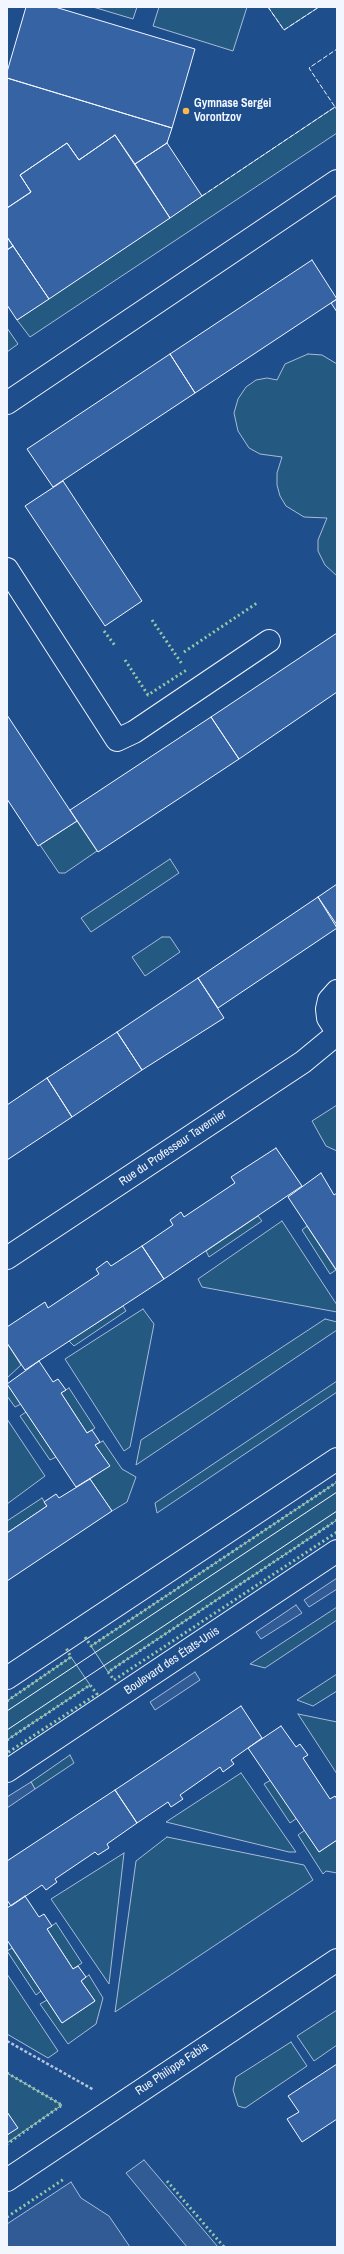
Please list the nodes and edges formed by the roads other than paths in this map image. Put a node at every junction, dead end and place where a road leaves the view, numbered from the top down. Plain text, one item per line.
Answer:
1 (337, 180) edge
2 (7, 403) edge
3 (7, 569) edge
4 (269, 641) dead end
5 (337, 992) edge
6 (337, 1033) edge
7 (7, 1258) edge
8 (337, 1459) edge
9 (337, 1551) edge
10 (7, 1678) edge
11 (7, 1771) edge
12 (337, 1960) edge
13 (7, 2180) edge

1 - 2 street
3 - 4 street
5 - 6 street, Rue du Professeur Tavernier
6 - 7 street, Rue du Professeur Tavernier
8 - 10 street
9 - 11 street, Boulevard des États-Unis
12 - 13 street, Rue Philippe Fabia

